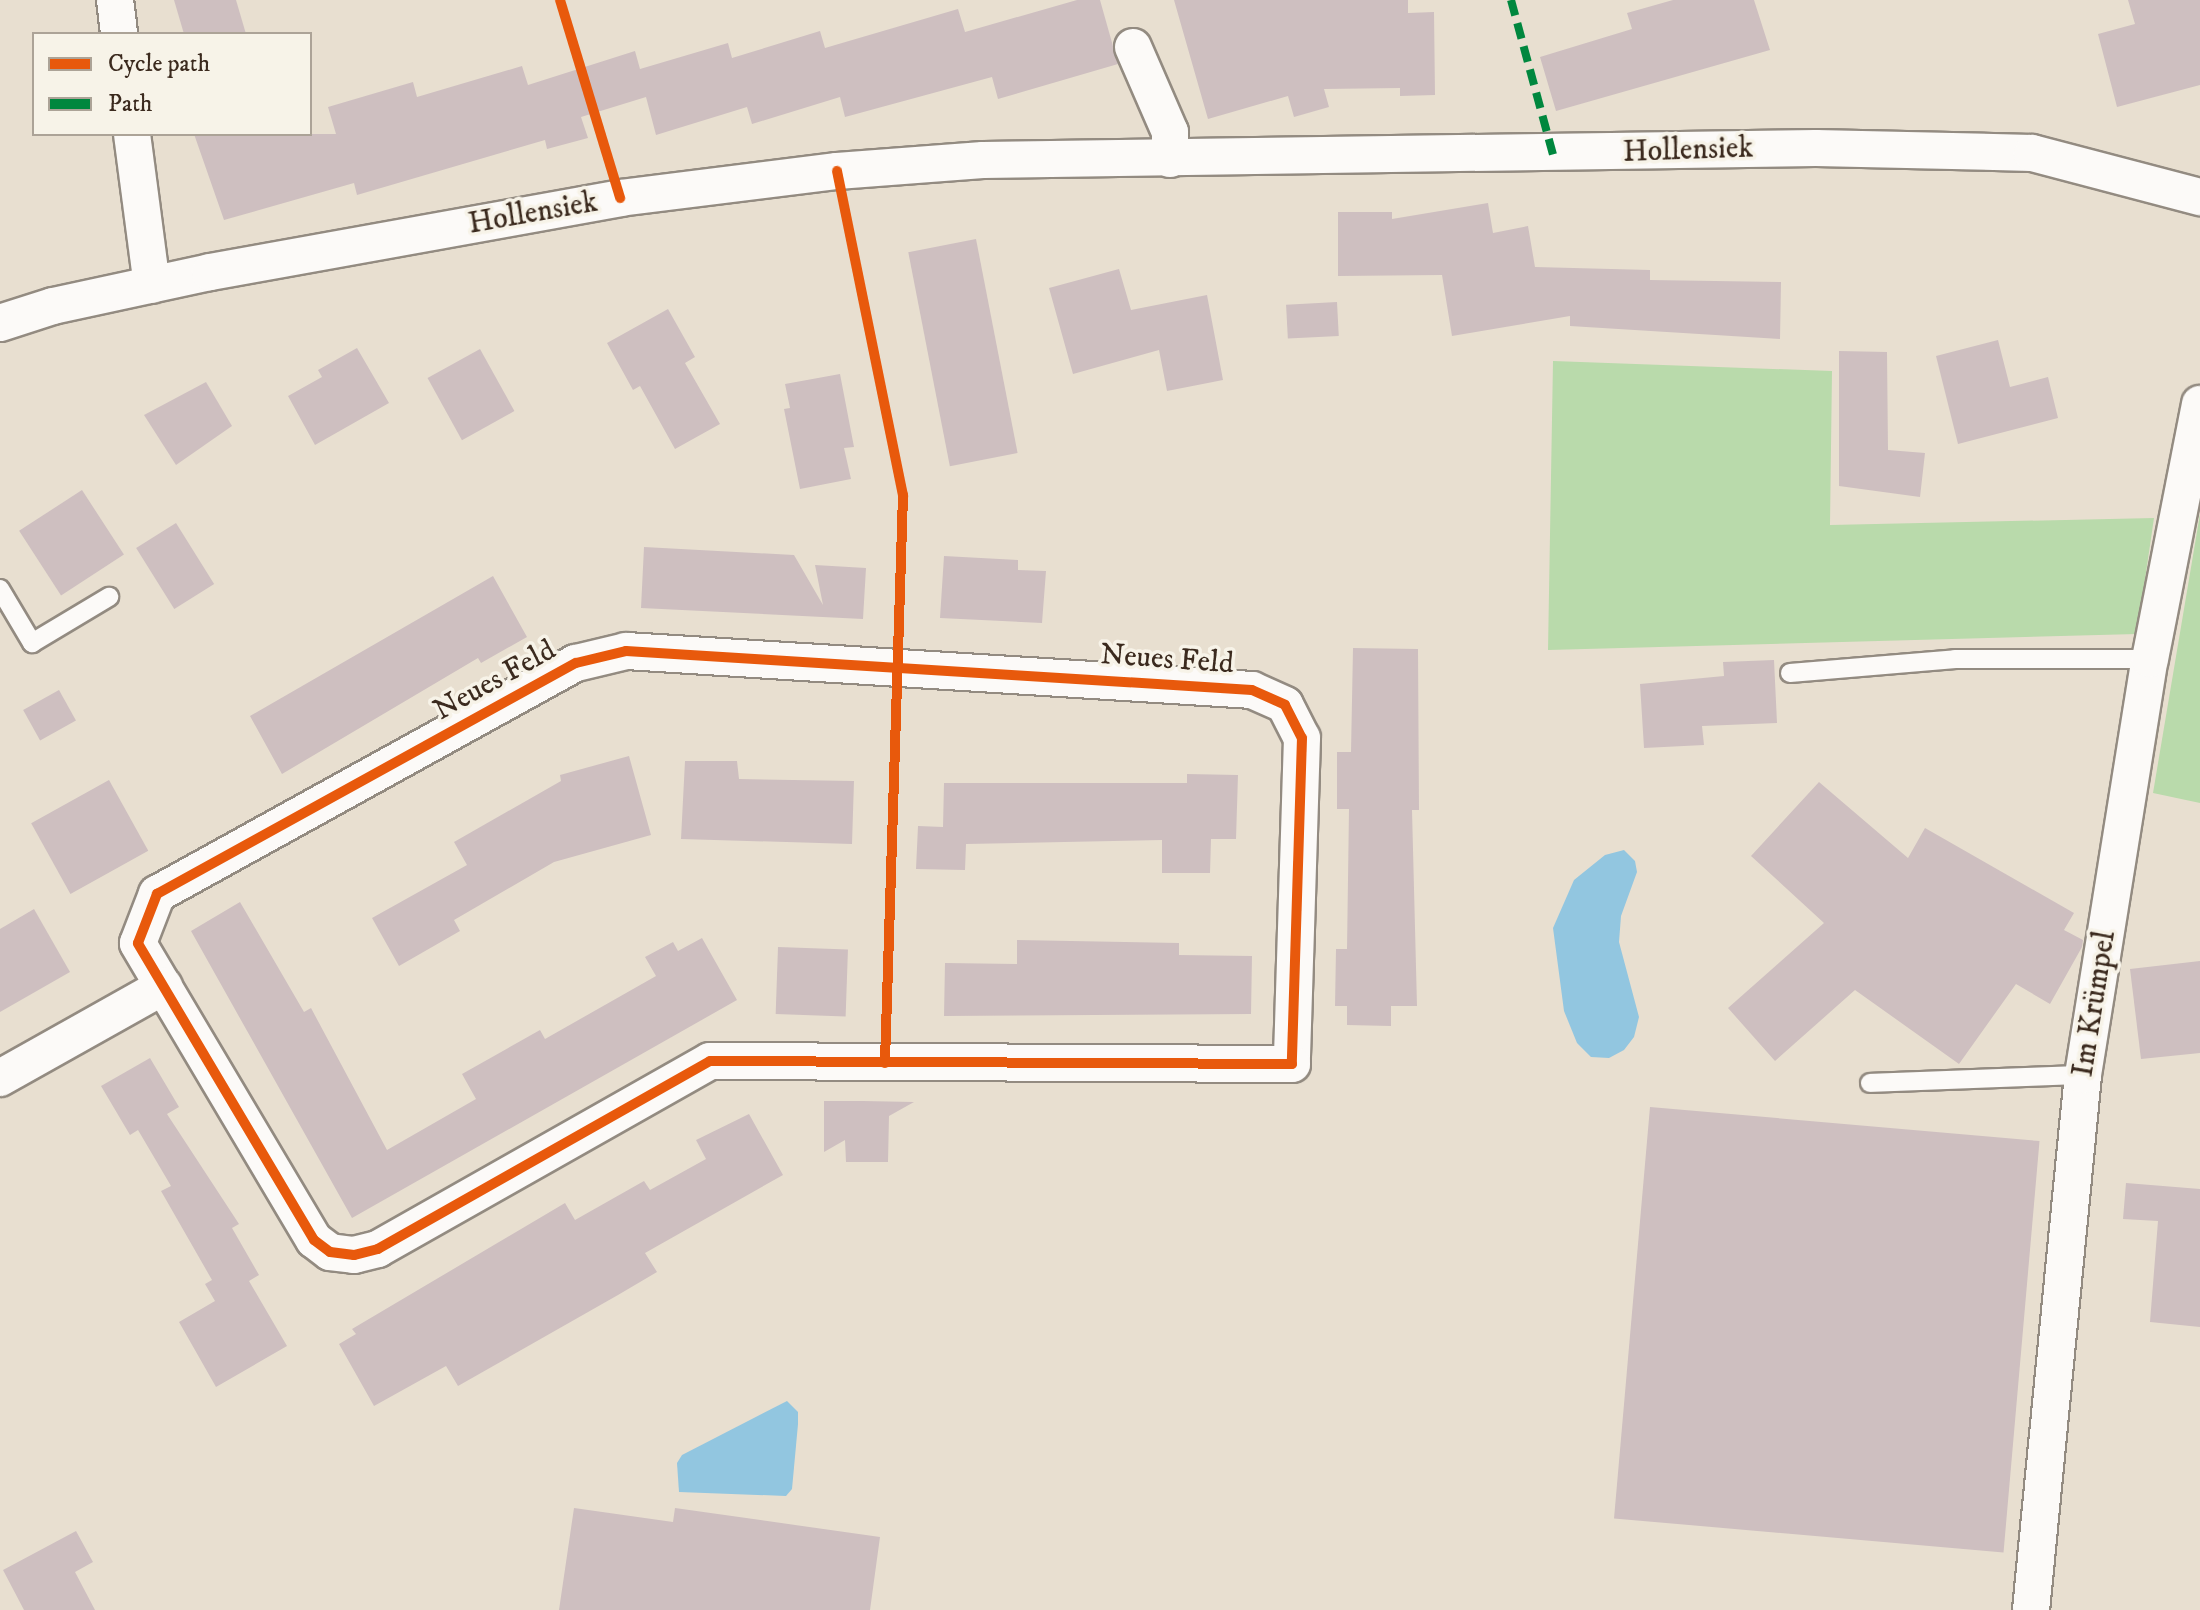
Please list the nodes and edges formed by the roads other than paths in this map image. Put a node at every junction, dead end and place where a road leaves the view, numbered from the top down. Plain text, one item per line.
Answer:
1 (115, 0) edge
2 (119, 32) edge
3 (1133, 47) dead end
4 (132, 136) edge
5 (1170, 159) junction
6 (2200, 197) edge
7 (152, 285) junction
8 (0, 323) edge
9 (2200, 404) edge
10 (0, 589) edge
11 (109, 597) dead end
12 (2150, 659) junction
13 (1790, 673) dead end
14 (164, 986) junction
15 (2083, 1075) junction
16 (0, 1078) edge
17 (1870, 1083) dead end
18 (2031, 1610) edge

1 - 2 street
3 - 5 street
4 - 7 street
5 - 6 street, Hollensiek
5 - 7 street, Hollensiek
7 - 8 street, Hollensiek
9 - 12 street, Im Krümpel
10 - 11 lane
12 - 13 lane
12 - 15 street, Im Krümpel
14 - 14 street, Neues Feld
14 - 16 street
15 - 17 lane
15 - 18 street, Im Krümpel

